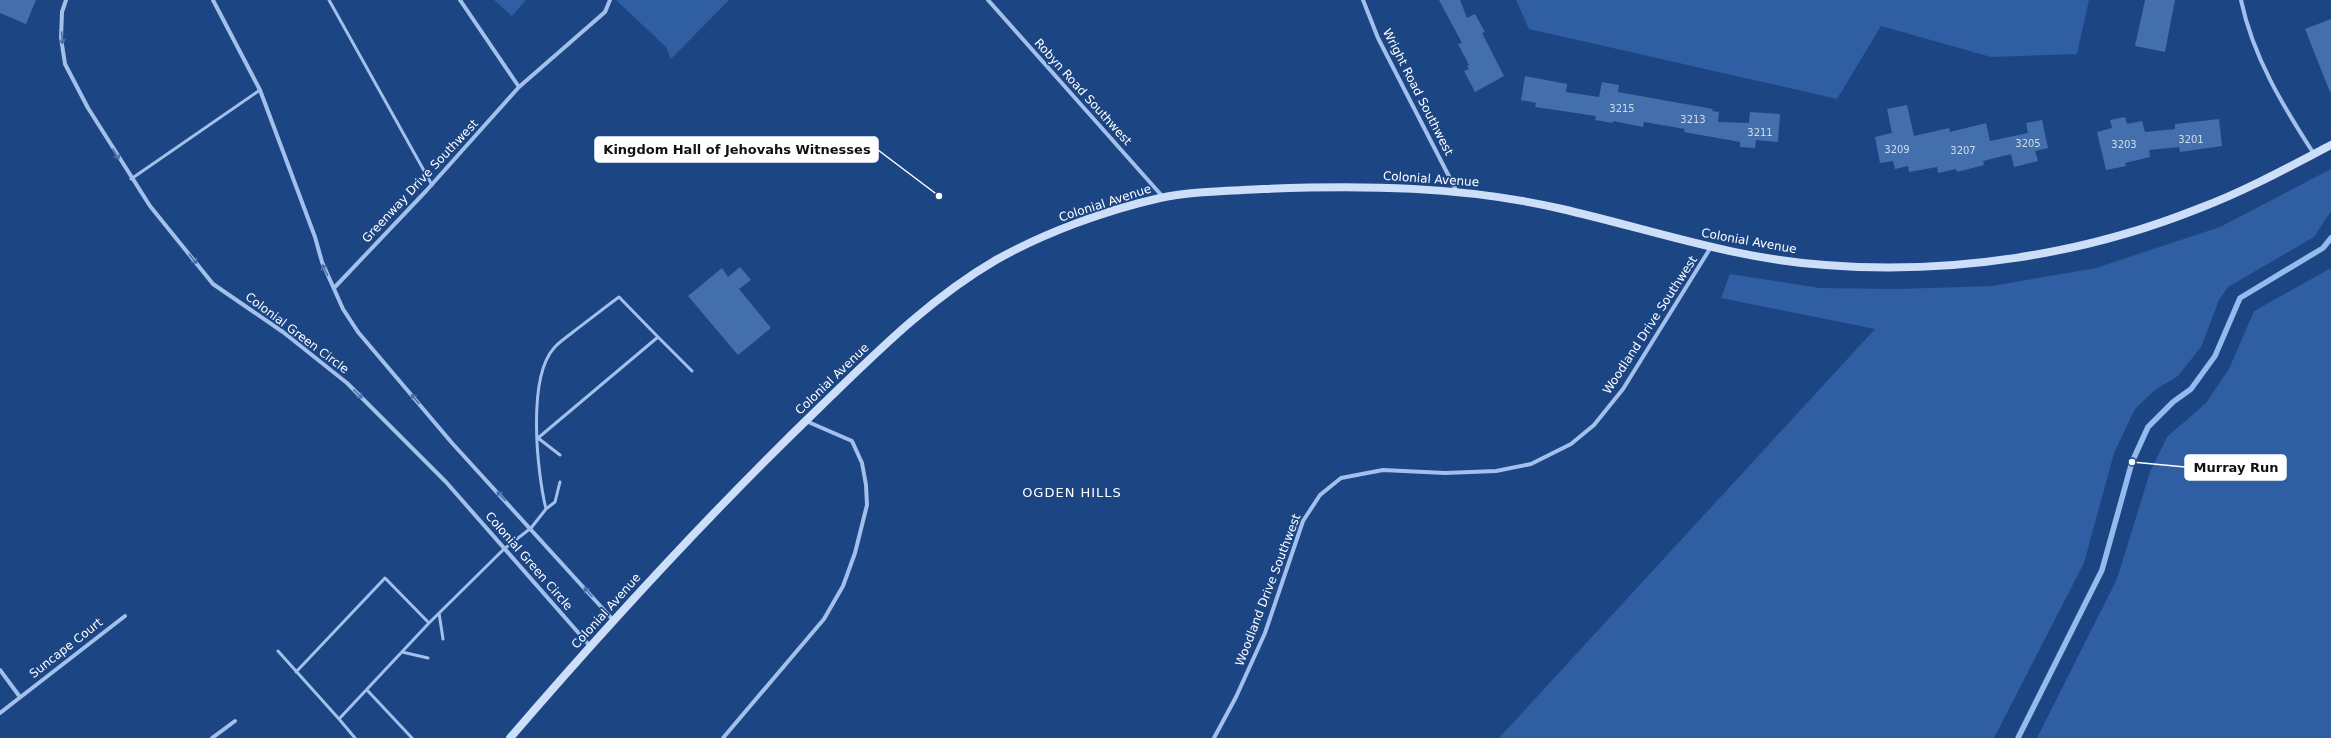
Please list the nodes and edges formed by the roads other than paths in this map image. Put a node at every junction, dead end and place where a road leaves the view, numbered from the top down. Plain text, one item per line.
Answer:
1 (66, 0) edge
2 (212, 0) edge
3 (329, 0) edge
4 (460, 0) edge
5 (610, 0) edge
6 (988, 0) edge
7 (1362, 0) edge
8 (2241, 0) edge
9 (519, 87) junction
10 (260, 90) junction
11 (2331, 145) edge
12 (2314, 154) junction
13 (131, 179) junction
14 (432, 185) junction
15 (1457, 192) junction
16 (1164, 197) junction
17 (1711, 247) junction
18 (334, 288) junction
19 (658, 337) junction
20 (692, 371) dead end
21 (806, 421) junction
22 (538, 438) junction
23 (560, 455) dead end
24 (560, 482) dead end
25 (546, 509) junction
26 (531, 528) junction
27 (504, 549) junction
28 (439, 613) junction
29 (125, 616) dead end
30 (614, 621) junction
31 (429, 623) junction
32 (443, 639) dead end
33 (590, 646) junction
34 (278, 651) dead end
35 (402, 652) junction
36 (428, 658) dead end
37 (0, 670) edge
38 (296, 672) junction
39 (367, 690) junction
40 (20, 697) junction
41 (0, 714) edge
42 (339, 719) junction
43 (235, 721) dead end
44 (212, 738) edge
45 (354, 738) edge
46 (412, 738) edge
47 (510, 738) edge
48 (723, 738) edge
49 (1214, 738) edge

1 -> 13 street, Colonial Green Circle
2 - 10 street, Colonial Green Circle
3 - 14 lane
4 - 9 street
5 - 9 street, Greenway Drive Southwest
6 - 16 street, Robyn Road Southwest
7 - 15 street, Wright Road Southwest
8 - 12 street
9 - 14 street, Greenway Drive Southwest
10 - 13 lane
18 -> 10 street, Colonial Green Circle
11 - 12 main road, Colonial Avenue
12 - 17 main road, Colonial Avenue
13 -> 27 street, Colonial Green Circle
14 - 18 street, Greenway Drive Southwest
15 - 16 main road, Colonial Avenue
15 - 17 main road, Colonial Avenue
16 - 21 main road, Colonial Avenue
17 - 49 street, Woodland Drive Southwest
26 -> 18 street, Colonial Green Circle
19 - 20 lane
19 - 22 lane
19 - 22 lane
21 - 30 main road, Colonial Avenue
21 - 48 street
22 - 23 lane
22 - 25 lane
24 - 25 lane
25 - 26 lane
26 - 27 lane
30 -> 26 street, Colonial Green Circle
27 - 28 lane
27 - 33 street, Colonial Green Circle
28 - 31 lane
28 - 32 lane
29 - 40 street, Suncape Court
30 - 33 main road, Colonial Avenue
31 - 35 lane
31 - 38 lane
33 - 47 main road, Colonial Avenue
34 - 38 lane
35 - 36 lane
35 - 39 lane
37 - 40 street
38 - 42 lane
39 - 42 lane
39 - 46 lane
40 - 41 street, Suncape Court
42 - 45 lane
43 - 44 street

